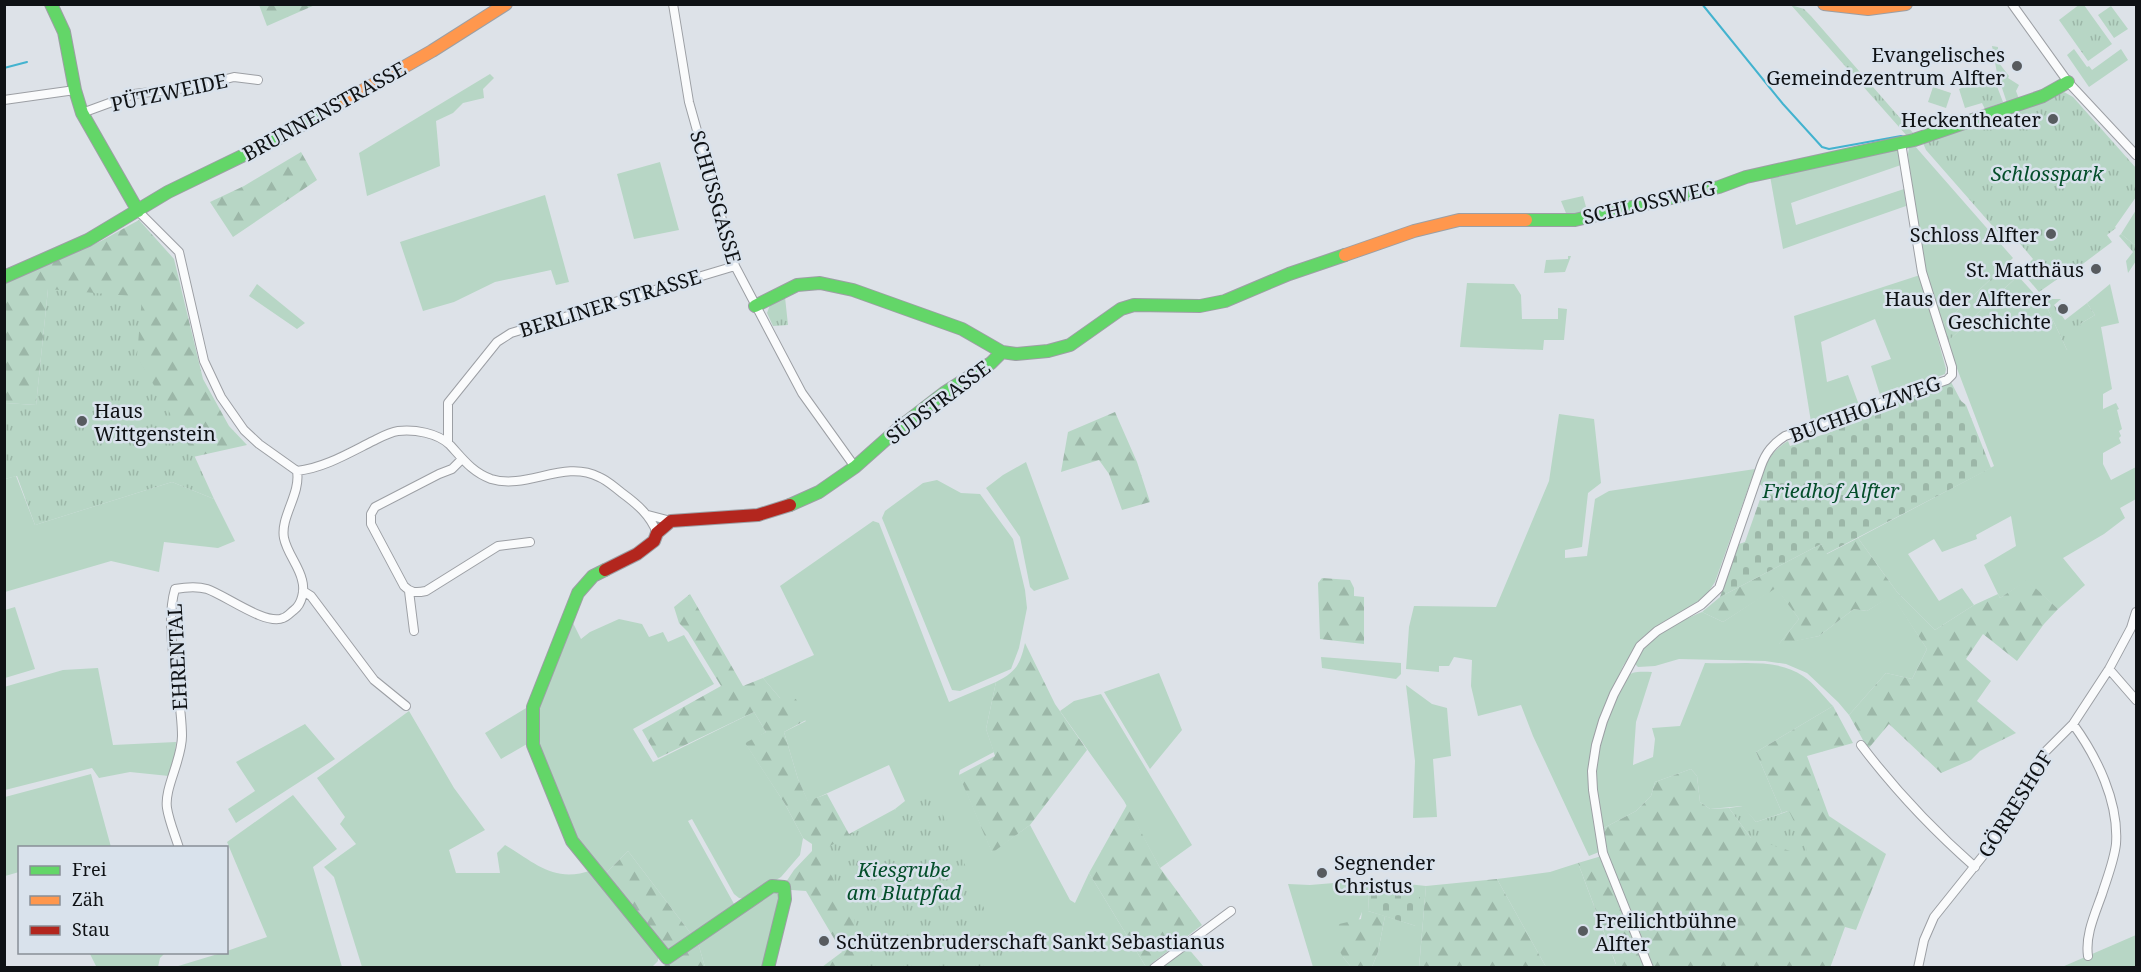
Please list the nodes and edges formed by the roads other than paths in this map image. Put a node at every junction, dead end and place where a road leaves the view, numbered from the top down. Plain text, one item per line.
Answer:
1 (51, 4) edge
2 (506, 4) edge
3 (673, 4) edge
4 (1824, 4) edge
5 (1906, 4) edge
6 (2012, 4) edge
7 (258, 80) dead end
8 (2068, 82) junction
9 (75, 90) junction
10 (4, 100) edge
11 (82, 113) junction
12 (1901, 143) junction
13 (2136, 155) edge
14 (138, 211) junction
15 (735, 266) junction
16 (4, 277) edge
17 (1228, 300) joint
18 (755, 306) junction
19 (1002, 352) junction
20 (448, 443) junction
21 (461, 460) junction
22 (855, 467) junction
23 (297, 471) junction
24 (648, 515) junction
25 (670, 521) junction
26 (657, 533) junction
27 (530, 542) dead end
28 (303, 591) junction
29 (409, 591) junction
30 (2136, 612) edge
31 (414, 631) dead end
32 (2109, 669) junction
33 (2136, 699) edge
34 (406, 706) dead end
35 (2073, 724) junction
36 (1861, 745) dead end
37 (178, 846) edge
38 (1975, 867) junction
39 (1231, 911) dead end
40 (2088, 956) dead end
41 (768, 968) edge
42 (1154, 968) edge
43 (1649, 968) edge
44 (1917, 968) edge

1 - 9 street
2 - 14 street, BRUNNENSTRASSE
3 - 15 street, SCHUSSGASSE
4 - 5 street
6 - 8 street
7 - 11 street, PÜTZWEIDE
8 - 12 street, SCHLOSSWEG
8 - 13 street
9 - 10 street
9 - 11 street
11 - 14 street
12 - 17 street, SCHLOSSWEG
12 - 43 street, BUCHHOLZWEG
14 - 16 street, BRUNNENSTRASSE
14 - 23 street
15 - 18 street, SCHUSSGASSE
15 - 20 street, BERLINER STRASSE
17 - 19 street, SÜDSTRASSE
18 - 19 street
18 - 22 street, SCHUSSGASSE
19 - 22 street, SÜDSTRASSE
20 - 21 street
20 - 23 street
21 - 24 street
21 - 29 street
22 - 25 street, SÜDSTRASSE
23 - 28 street
24 - 25 street
24 - 26 street
25 - 26 street
26 - 41 street
27 - 29 street
28 - 34 street
28 - 37 street, EHRENTAL
29 - 31 street
30 - 32 street, GÖRRESHOF
32 - 33 street
32 - 35 street, GÖRRESHOF
35 - 38 street, GÖRRESHOF
35 - 40 street
36 - 38 street
38 - 44 street, GÖRRESHOF
39 - 42 street

